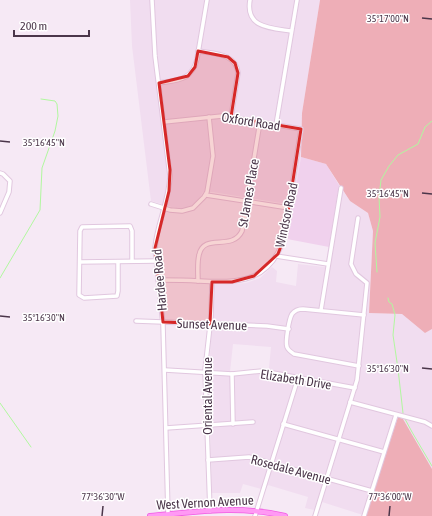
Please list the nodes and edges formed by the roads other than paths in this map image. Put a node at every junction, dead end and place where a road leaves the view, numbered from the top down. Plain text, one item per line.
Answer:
1 (152, 0) edge
2 (207, 0) edge
3 (250, 0) edge
4 (297, 0) edge
5 (291, 31) junction
6 (198, 51) junction
7 (159, 83) junction
8 (209, 116) junction
9 (231, 117) junction
10 (164, 122) junction
11 (260, 122) junction
12 (276, 125) junction
13 (291, 127) joint
14 (2, 174) edge
15 (341, 188) dead end
16 (206, 195) junction
17 (248, 201) junction
18 (151, 204) dead end
19 (164, 207) junction
20 (289, 208) junction
21 (0, 213) edge
22 (358, 218) dead end
23 (276, 256) junction
24 (156, 261) junction
25 (80, 262) junction
26 (118, 262) junction
27 (132, 262) junction
28 (328, 264) junction
29 (158, 280) junction
30 (198, 281) junction
31 (212, 282) junction
32 (321, 310) junction
33 (364, 315) junction
34 (136, 321) dead end
35 (163, 322) junction
36 (210, 324) junction
37 (289, 329) junction
38 (359, 366) junction
39 (165, 370) junction
40 (206, 373) junction
41 (232, 374) junction
42 (298, 378) junction
43 (355, 388) junction
44 (350, 402) junction
45 (396, 415) junction
46 (253, 422) dead end
47 (233, 424) junction
48 (283, 424) junction
49 (207, 425) junction
50 (432, 426) edge
51 (166, 428) junction
52 (338, 440) junction
53 (384, 452) junction
54 (208, 460) junction
55 (271, 463) junction
56 (326, 478) junction
57 (372, 491) junction
58 (257, 510) junction
59 (210, 511) junction
60 (170, 515) edge
61 (150, 516) edge
62 (255, 516) edge
63 (285, 516) edge
64 (315, 516) edge
65 (364, 516) edge

1 - 7 street, Hardee Road
2 - 6 street
3 - 5 street
4 - 5 street
5 - 12 street
6 - 7 street
6 - 9 street
7 - 10 street, Hardee Road
8 - 9 street, Oxford Road
8 - 10 street, Oxford Road
8 - 16 street
9 - 11 street, Oxford Road
10 - 19 street, Hardee Road
11 - 12 street, Oxford Road
11 - 17 street, St James Place
12 - 13 street, Oxford Road
13 - 20 street, Windsor Road
14 - 21 street
15 - 28 street
16 - 17 street
16 - 19 street
17 - 20 street
17 - 30 street, St James Place
18 - 19 street
19 - 24 street, Hardee Road
20 - 23 street, Windsor Road
22 - 33 street
23 - 28 street
23 - 31 street, Windsor Road
24 - 27 street
24 - 29 street, Hardee Road
25 - 26 street
25 - 26 street
25 - 27 street
26 - 27 street
28 - 32 street
29 - 30 street, Windsor Road
29 - 35 street, Hardee Road
30 - 31 street, Windsor Road
31 - 36 street, Oriental Avenue
32 - 33 street
32 - 37 street
33 - 38 street
34 - 35 street, Sunset Avenue
35 - 36 street, Sunset Avenue
35 - 39 street, Hardee Road
36 - 37 street, Sunset Avenue
36 - 40 street, Oriental Avenue
37 - 38 street
38 - 43 street
39 - 40 street, Elizabeth Drive
39 - 51 street, Hardee Road
40 - 41 street, Elizabeth Drive
40 - 49 street, Oriental Avenue
41 - 42 street, Elizabeth Drive
41 - 47 street
42 - 43 street, Elizabeth Drive
42 - 48 street
43 - 44 street
44 - 45 street
44 - 52 street
45 - 50 street
45 - 53 street
46 - 47 street
47 - 49 street
48 - 52 street
48 - 55 street
49 - 51 street
49 - 54 street, Oriental Avenue
51 - 60 street, Hardee Road
52 - 53 street
52 - 56 street
53 - 57 street
54 - 55 street, Rosedale Avenue
54 - 59 street, Oriental Avenue
55 - 56 street, Rosedale Avenue
55 - 58 street
56 - 57 street, Rosedale Avenue
56 - 64 street
57 - 65 street
58 - 59 main road, West Vernon Avenue
58 - 62 street
58 - 63 main road, West Vernon Avenue
59 - 60 main road, West Vernon Avenue
60 - 61 main road, West Vernon Avenue

